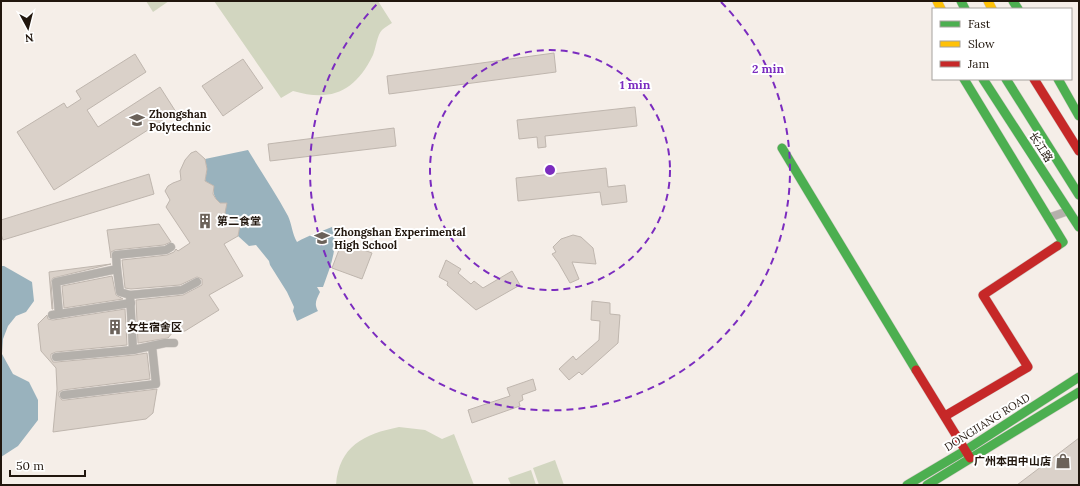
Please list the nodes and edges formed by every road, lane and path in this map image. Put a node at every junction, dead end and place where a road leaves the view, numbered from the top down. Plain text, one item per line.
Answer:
1 (965, 80) edge
2 (984, 80) edge
3 (1007, 80) edge
4 (1035, 80) edge
5 (1059, 80) edge
6 (1079, 116) edge
7 (782, 148) dead end
8 (1079, 150) edge
9 (1079, 195) edge
10 (1068, 211) junction
11 (1048, 218) junction
12 (1079, 227) edge
13 (171, 247) dead end
14 (117, 269) junction
15 (197, 282) dead end
16 (130, 299) junction
17 (174, 343) dead end
18 (152, 346) junction
19 (133, 350) junction
20 (56, 357) dead end
21 (1079, 377) edge
22 (1079, 392) edge
23 (64, 395) dead end
24 (945, 416) junction
25 (968, 454) junction
26 (907, 485) edge
27 (926, 485) edge

1 - 11 main road
2 - 10 main road, 长江路
3 - 9 main road
4 - 8 main road
5 - 6 main road
7 - 24 main road
10 - 11 street
10 - 12 main road, 长江路
11 - 24 main road
13 - 14 street
14 - 16 street
14 - 16 street
15 - 16 street
16 - 19 street
17 - 18 street
18 - 19 street
18 - 23 street
19 - 20 street
21 - 25 main road, DONGJIANG ROAD
22 - 25 main road, DONGJIANG ROAD
24 - 25 main road
25 - 26 main road, DONGJIANG ROAD
25 - 27 main road, DONGJIANG ROAD

